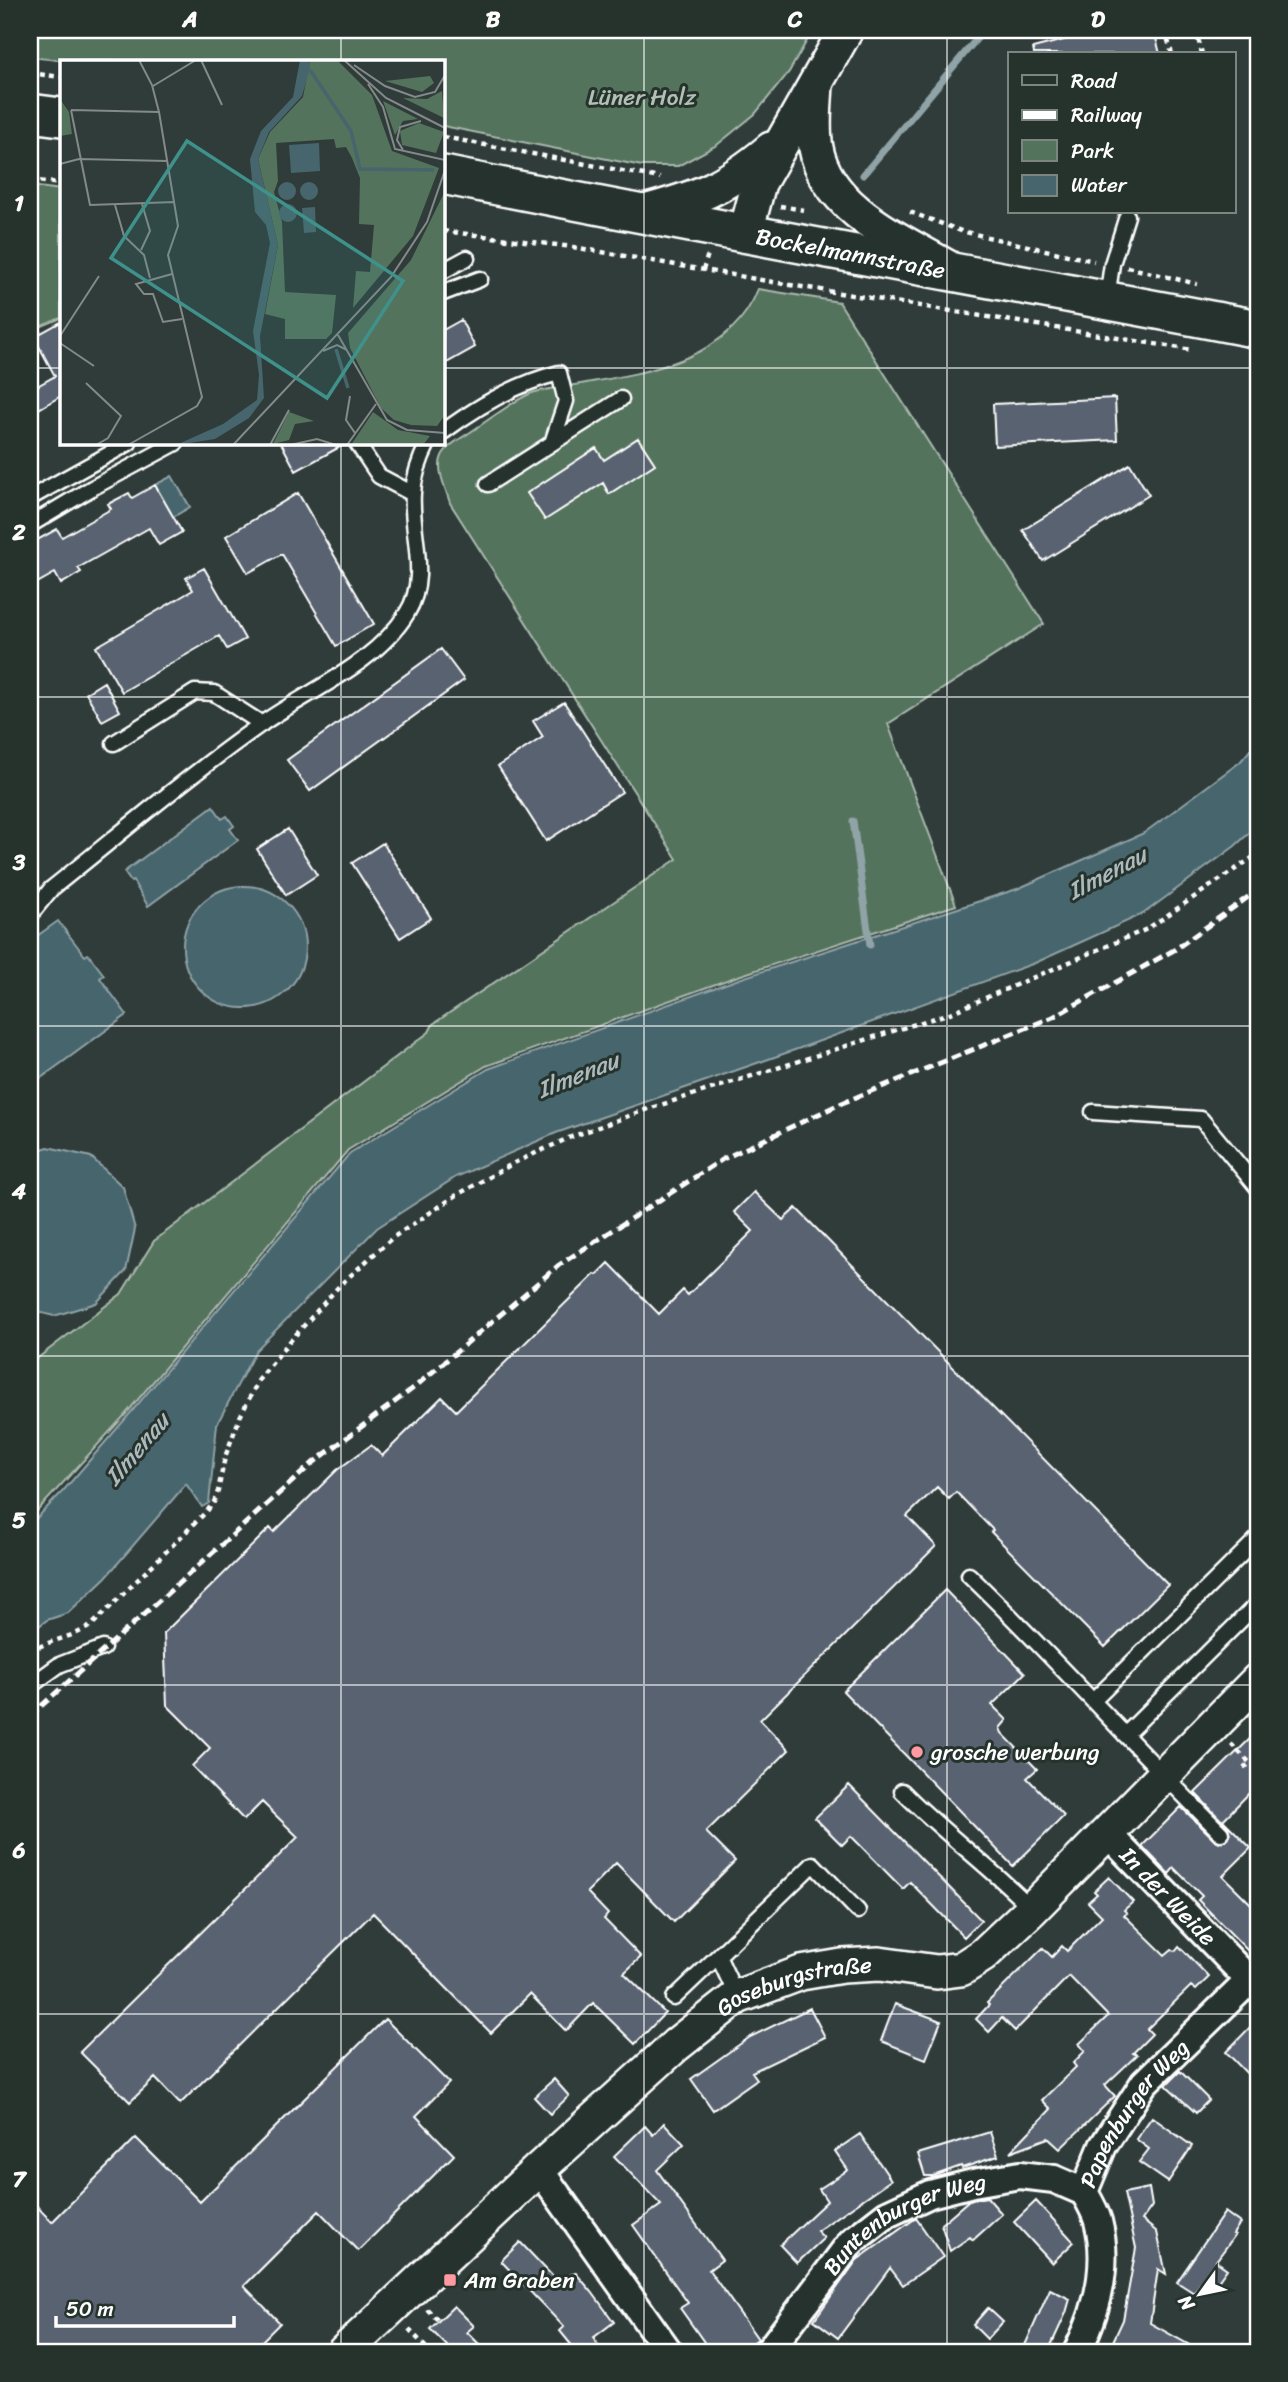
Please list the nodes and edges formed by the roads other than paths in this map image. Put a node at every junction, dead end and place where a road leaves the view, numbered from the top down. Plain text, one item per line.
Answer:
1 (846, 30) edge
2 (816, 84) junction
3 (30, 113) edge
4 (60, 117) edge
5 (783, 138) junction
6 (444, 175) edge
7 (637, 214) junction
8 (1127, 216) dead end
9 (745, 234) junction
10 (467, 258) dead end
11 (444, 270) edge
12 (952, 270) junction
13 (480, 279) dead end
14 (444, 293) edge
15 (1107, 300) junction
16 (1258, 328) edge
17 (621, 399) dead end
18 (444, 431) edge
19 (552, 443) junction
20 (127, 444) edge
21 (174, 444) edge
22 (358, 444) edge
23 (428, 444) edge
24 (488, 484) dead end
25 (413, 494) junction
26 (30, 498) edge
27 (30, 525) edge
28 (261, 724) junction
29 (114, 743) dead end
30 (30, 915) edge
31 (1093, 1112) dead end
32 (1258, 1188) edge
33 (1258, 1538) edge
34 (970, 1575) dead end
35 (1258, 1603) edge
36 (103, 1648) dead end
37 (1258, 1680) edge
38 (30, 1686) edge
39 (1093, 1701) junction
40 (1125, 1735) junction
41 (1164, 1775) junction
42 (902, 1791) dead end
43 (1107, 1833) junction
44 (1222, 1833) dead end
45 (1032, 1909) junction
46 (858, 1911) dead end
47 (718, 1956) junction
48 (1254, 1985) edge
49 (737, 1997) junction
50 (674, 1998) dead end
51 (539, 2169) junction
52 (1084, 2192) junction
53 (344, 2352) edge
54 (669, 2352) edge
55 (768, 2352) edge
56 (1077, 2352) edge

1 - 2 street
2 - 5 street
2 - 12 street
3 - 4 main road
5 - 7 street
5 - 9 street
6 - 7 main road, Bockelmannstraße
7 - 9 main road, Bockelmannstraße
8 - 15 lane
9 - 12 main road, Bockelmannstraße
10 - 11 lane
12 - 15 main road, Bockelmannstraße
13 - 14 lane
15 - 16 main road, Bockelmannstraße
17 - 19 lane
18 - 19 lane
19 - 24 lane
20 - 26 lane
21 - 27 lane
22 - 25 lane
23 - 25 lane
25 - 28 lane
28 - 29 lane
28 - 30 lane
31 - 32 lane
33 - 39 lane
34 - 39 lane
35 - 40 lane
36 - 38 lane
37 - 41 street, Goseburgstraße
39 - 40 lane
40 - 41 lane
41 - 43 street, Goseburgstraße
41 - 44 lane
42 - 45 lane
43 - 45 street, Goseburgstraße
43 - 48 street, In der Weide
45 - 49 street, Goseburgstraße
46 - 47 lane
47 - 49 lane
47 - 50 lane
48 - 52 street, Papenburger Weg
49 - 51 street, Goseburgstraße
51 - 53 street, Goseburgstraße
51 - 54 street
52 - 55 street, Buntenburger Weg
52 - 56 street, Papenburger Weg

